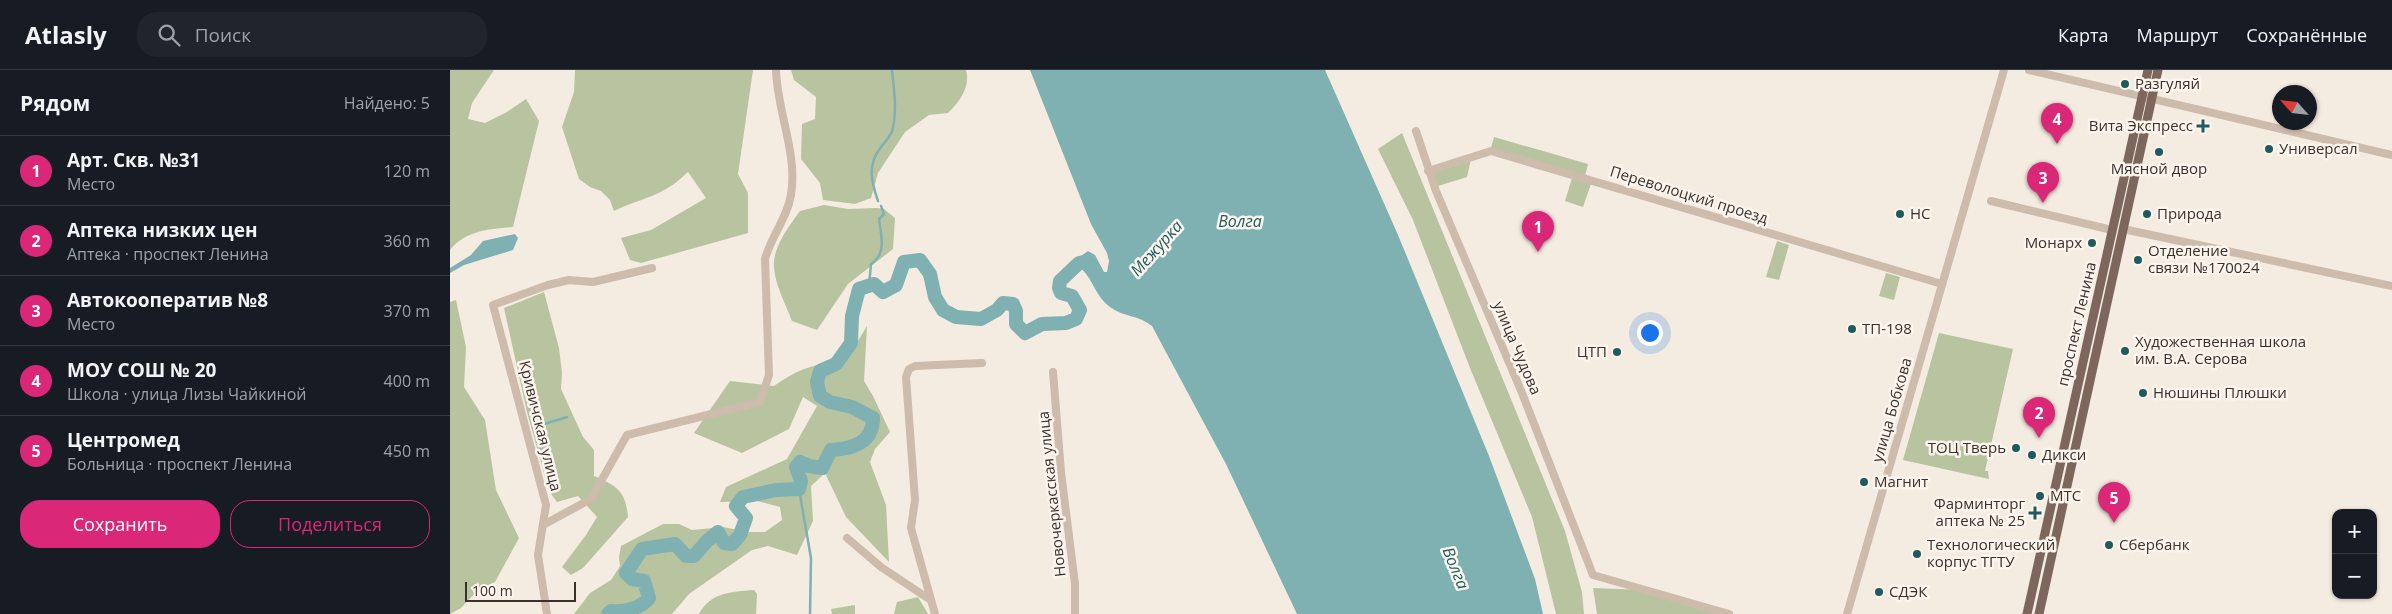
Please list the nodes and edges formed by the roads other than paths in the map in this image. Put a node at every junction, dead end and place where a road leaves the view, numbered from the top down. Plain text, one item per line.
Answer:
1 (776, 70) edge
2 (2004, 70) edge
3 (2029, 70) edge
4 (2148, 70) edge
5 (2158, 70) edge
6 (2147, 98) junction
7 (1416, 131) dead end
8 (2392, 155) edge
9 (1428, 171) junction
10 (1991, 201) dead end
11 (2113, 225) junction
12 (2123, 229) junction
13 (652, 268) dead end
14 (1942, 284) junction
15 (2392, 286) edge
16 (982, 363) dead end
17 (1053, 372) dead end
18 (543, 525) junction
19 (847, 538) dead end
20 (930, 599) junction
21 (547, 614) edge
22 (935, 614) edge
23 (1075, 614) edge
24 (1729, 614) edge
25 (1847, 614) edge
26 (2027, 614) edge
27 (2039, 614) edge

1 - 18 street
2 - 14 street, улица Бобкова
3 - 6 street
4 - 6 main road, проспект Ленина
5 - 6 main road, проспект Ленина
6 - 8 street
6 - 11 main road, проспект Ленина
6 - 12 main road, проспект Ленина
7 - 9 street, улица Чудова
9 - 14 street, Переволоцкий проезд
9 - 24 street, улица Чудова
10 - 11 street
11 - 12 main road
11 - 26 main road, проспект Ленина
12 - 15 street
12 - 27 main road, проспект Ленина
13 - 18 street, Кривичская улица
14 - 25 street, улица Бобкова
16 - 20 street
17 - 23 street, Новочеркасская улица
18 - 21 street, Кривичская улица
19 - 20 street
20 - 22 street

